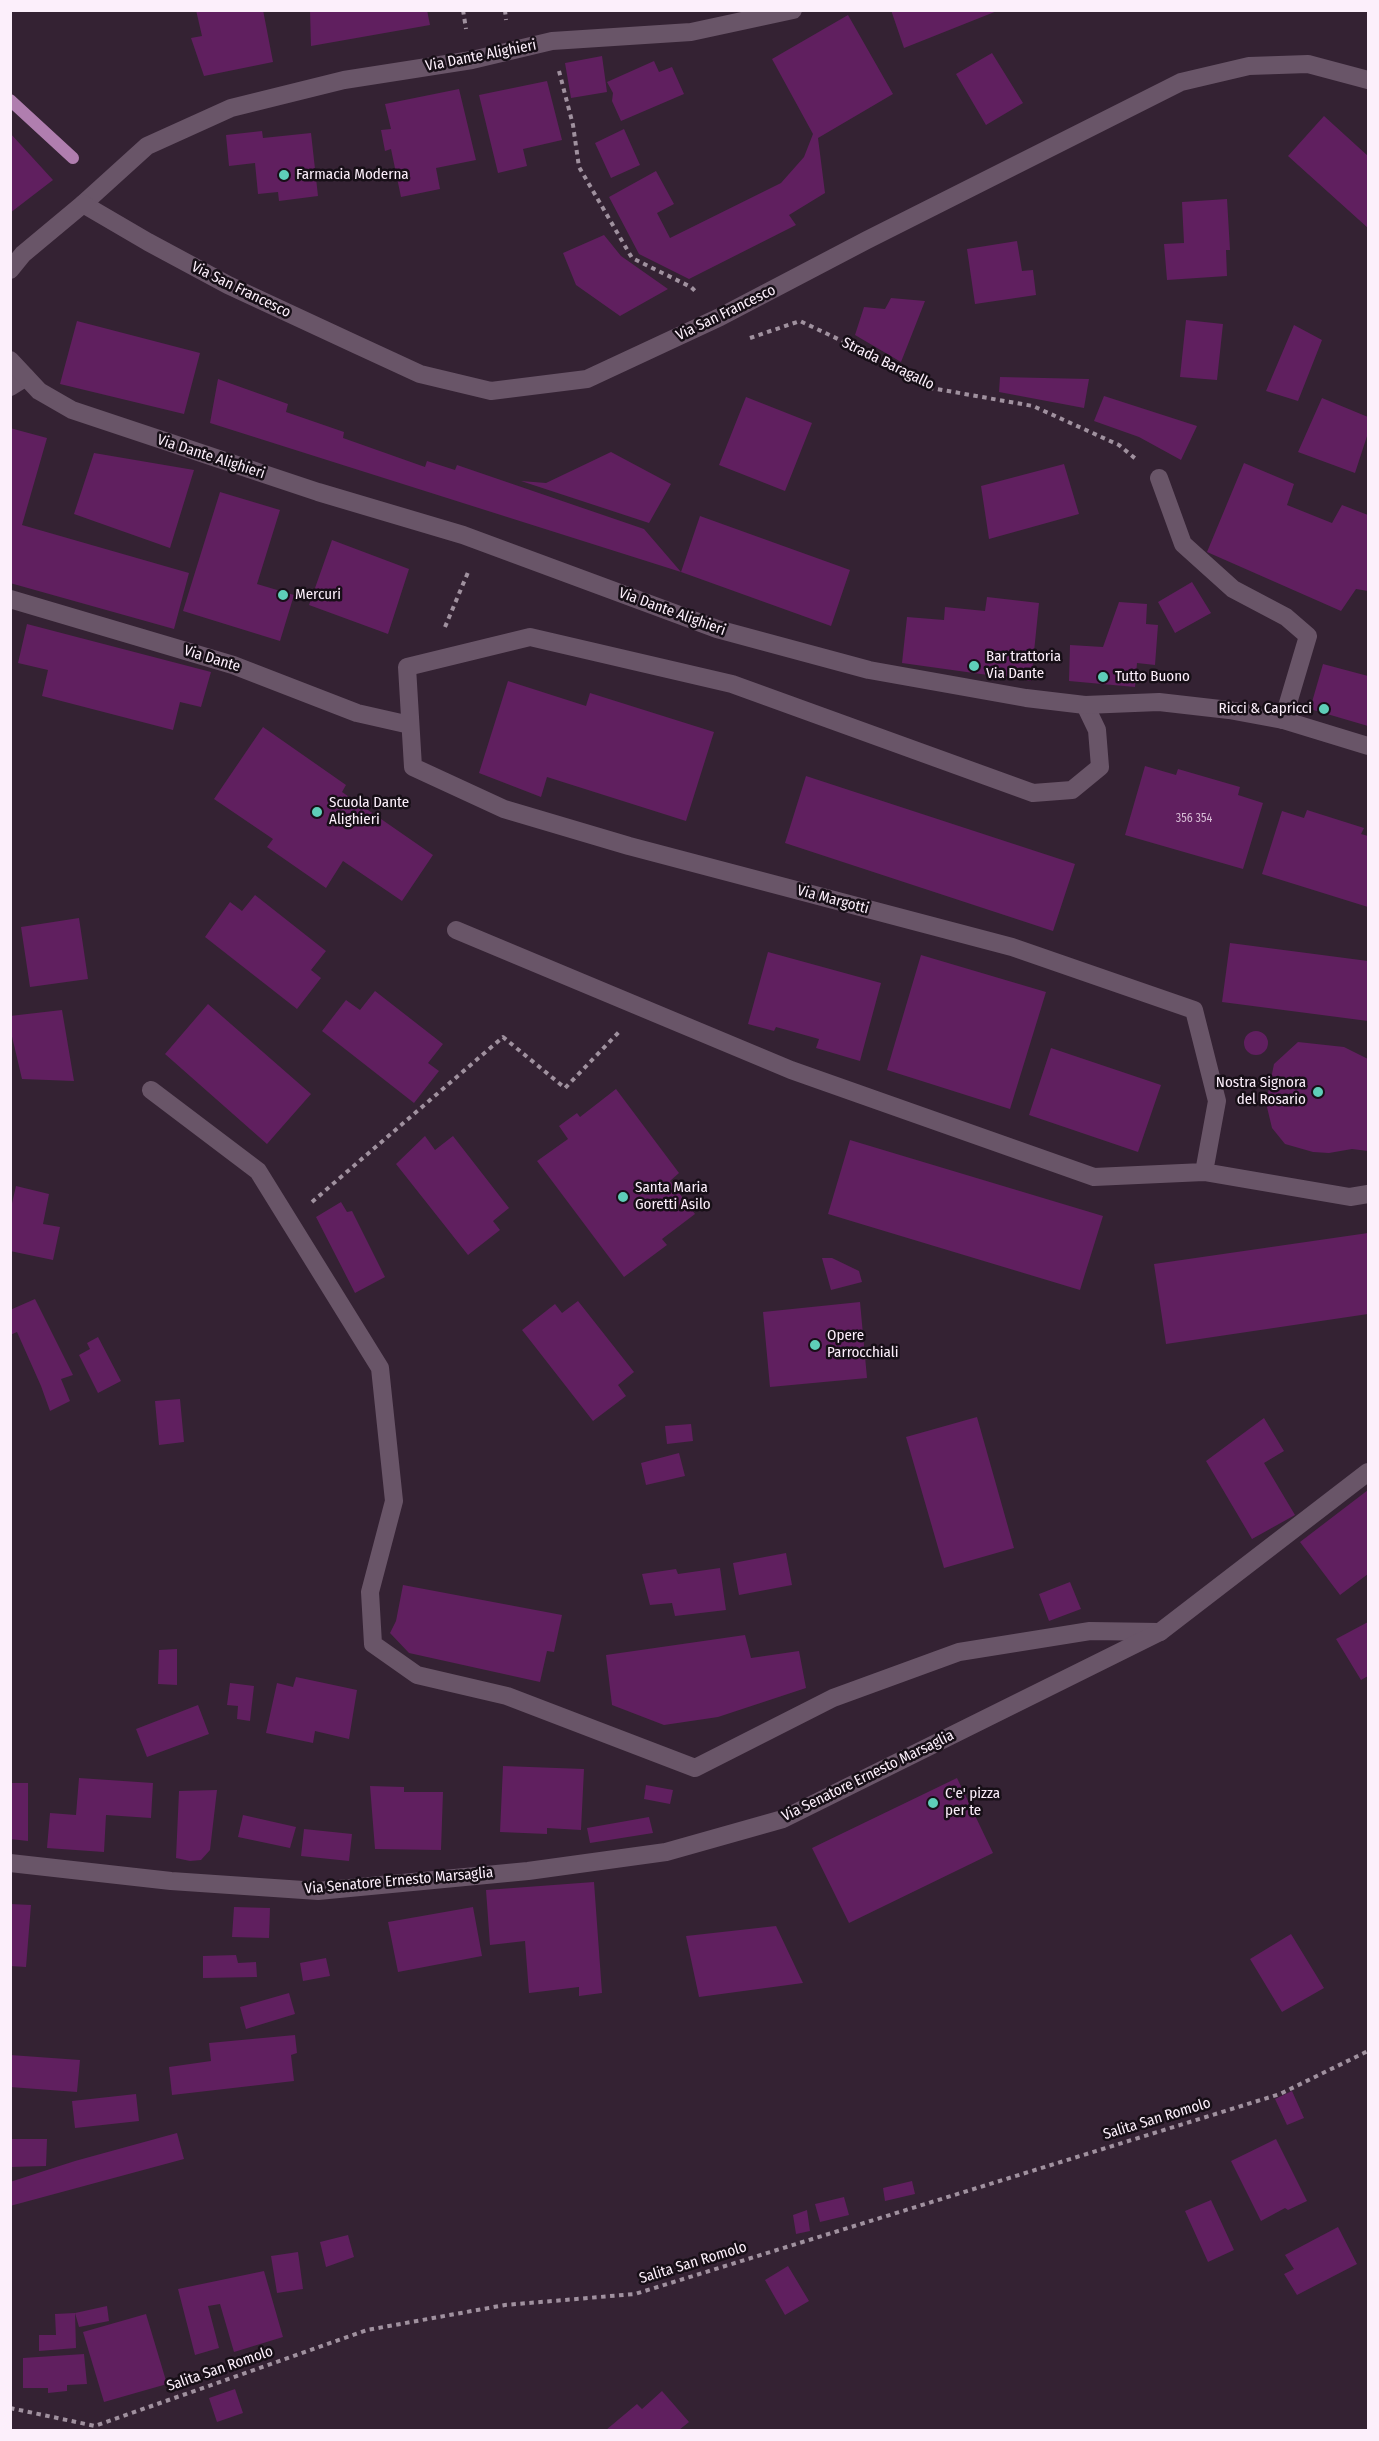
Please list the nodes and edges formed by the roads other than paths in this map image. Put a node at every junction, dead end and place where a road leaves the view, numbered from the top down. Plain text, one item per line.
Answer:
1 (793, 10) edge
2 (1368, 80) edge
3 (83, 204) junction
4 (17, 250) edge
5 (10, 270) edge
6 (10, 360) edge
7 (18, 382) edge
8 (1159, 478) road end
9 (10, 599) edge
10 (1085, 705) junction
11 (1283, 720) junction
12 (410, 725) junction
13 (1368, 746) edge
14 (456, 930) dead end
15 (151, 1090) dead end
16 (1204, 1172) junction
17 (1368, 1194) edge
18 (1368, 1472) edge
19 (1160, 1632) junction
20 (10, 1863) edge

1 - 3 street, Via Dante Alighieri
2 - 3 street, Via San Francesco
3 - 4 street, Via Dante Alighieri
4 - 5 street, Via Dante Alighieri
6 - 7 street, Via Dante Alighieri
7 - 10 street, Via Dante Alighieri
8 - 11 street
9 - 12 street, Via Dante
10 - 11 street, Via Dante Alighieri
10 - 12 street, Via Margotti
11 - 13 street, Via Dante Alighieri
12 - 16 street, Via Margotti
14 - 16 street
15 - 19 street
16 - 17 street
18 - 19 street, Via Senatore Ernesto Marsaglia
19 - 20 street, Via Senatore Ernesto Marsaglia

